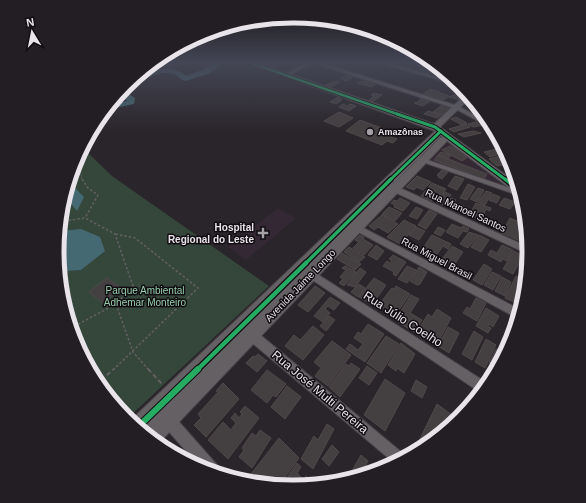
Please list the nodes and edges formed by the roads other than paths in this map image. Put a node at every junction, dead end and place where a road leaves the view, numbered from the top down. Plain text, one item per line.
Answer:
1 (314, 85) edge
2 (388, 85) edge
3 (464, 99) edge
4 (456, 107) junction
5 (479, 119) edge
6 (441, 131) junction
7 (418, 159) junction
8 (511, 184) edge
9 (395, 189) junction
10 (514, 192) edge
11 (352, 225) junction
12 (522, 248) edge
13 (311, 274) junction
14 (514, 312) edge
15 (246, 330) junction
16 (479, 384) edge
17 (168, 420) junction
18 (142, 423) edge
19 (155, 434) edge
20 (396, 455) edge
21 (206, 463) edge

1 - 6 street
2 - 4 street
3 - 4 street, Avenida Jaime Longo
4 - 5 street
4 - 6 street, Avenida Jaime Longo
6 - 7 street, Avenida Jaime Longo
6 - 8 street
7 - 9 street, Avenida Jaime Longo
7 - 10 street
7 - 11 street
9 - 11 street, Avenida Jaime Longo
9 - 12 street, Rua Manoel Santos
11 - 13 street, Avenida Jaime Longo
11 - 14 street, Rua Miguel Brasil
11 - 15 street
13 - 15 street, Avenida Jaime Longo
13 - 16 street, Rua Júlio Coelho
15 - 17 street, Avenida Jaime Longo
15 - 18 street
15 - 20 street, Rua José Multi Pereira
17 - 19 street, Avenida Jaime Longo
17 - 21 street

